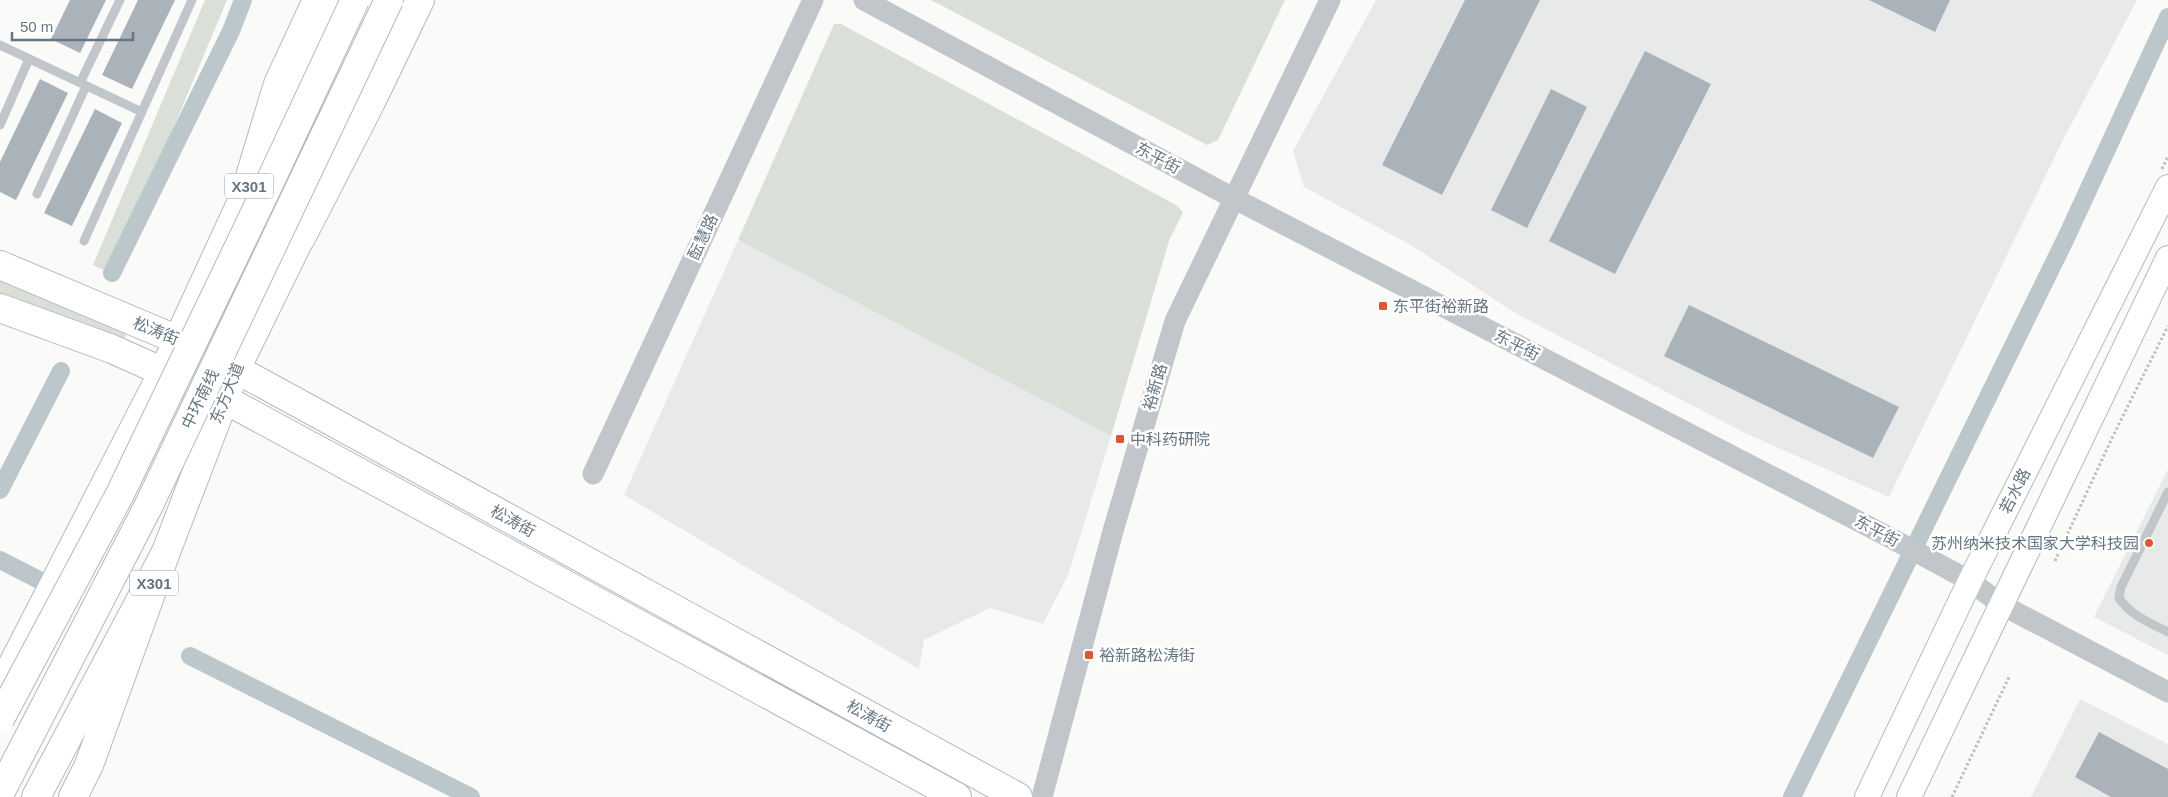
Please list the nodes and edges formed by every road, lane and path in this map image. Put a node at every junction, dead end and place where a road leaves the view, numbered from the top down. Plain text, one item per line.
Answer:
1 (120, 0) edge
2 (192, 0) edge
3 (317, 0) edge
4 (332, 0) edge
5 (354, 0) edge
6 (390, 0) edge
7 (408, 0) edge
8 (420, 0) edge
9 (813, 0) edge
10 (864, 0) edge
11 (1330, 0) edge
12 (0, 45) edge
13 (29, 59) junction
14 (83, 84) junction
15 (142, 112) junction
16 (0, 125) edge
17 (2168, 187) edge
18 (36, 194) dead end
19 (244, 196) junction
20 (1236, 199) junction
21 (301, 238) junction
22 (84, 241) dead end
23 (2168, 258) edge
24 (0, 265) edge
25 (0, 308) edge
26 (2168, 326) edge
27 (178, 340) junction
28 (236, 369) junction
29 (163, 372) junction
30 (224, 400) junction
31 (593, 474) dead end
32 (2168, 492) edge
33 (166, 552) junction
34 (2055, 562) dead end
35 (1970, 581) junction
36 (2002, 604) junction
37 (2168, 632) edge
38 (25, 671) junction
39 (2010, 675) dead end
40 (0, 689) edge
41 (2168, 692) edge
42 (0, 712) edge
43 (0, 719) edge
44 (0, 793) edge
45 (36, 797) edge
46 (73, 797) edge
47 (957, 797) edge
48 (1018, 797) edge
49 (1042, 797) edge
50 (1867, 797) edge
51 (1909, 797) edge
52 (1952, 797) edge

1 - 14 lane
2 - 15 lane
3 - 19 main road
4 - 19 main road, X301
5 - 38 main road, 中环南线, bridge
6 - 44 main road, 中环南线, bridge
7 - 21 main road, 东方大道 / X301
8 - 21 main road
9 - 31 street, 酝慧路
10 - 20 street, 东平街
11 - 20 street, 裕新路
12 - 13 lane
13 - 14 lane
13 - 16 lane
14 - 15 lane
14 - 18 lane
15 - 22 lane
17 - 35 main road, 若水路
19 - 27 main road, X301
20 - 35 street, 东平街
20 - 49 street, 裕新路
21 - 28 main road, 东方大道 / X301
23 - 36 main road
24 - 27 main road, 松涛街
25 - 29 main road, 松涛街
26 - 34 path
27 - 28 main road, 松涛街
27 - 29 main road, X301
28 - 30 main road, 东方大道 / X301
28 - 48 main road, 松涛街
29 - 30 main road, 松涛街
29 - 40 main road, X301
30 - 33 main road, 东方大道 / X301
30 - 47 main road, 松涛街
32 - 37 lane
33 - 45 main road
33 - 46 main road, 东方大道 / X301
35 - 36 street, 东平街
35 - 50 main road, 若水路
36 - 41 street, 东平街
36 - 51 main road
38 - 42 main road, bridge
38 - 43 main road, 中环南线, bridge
39 - 52 path

